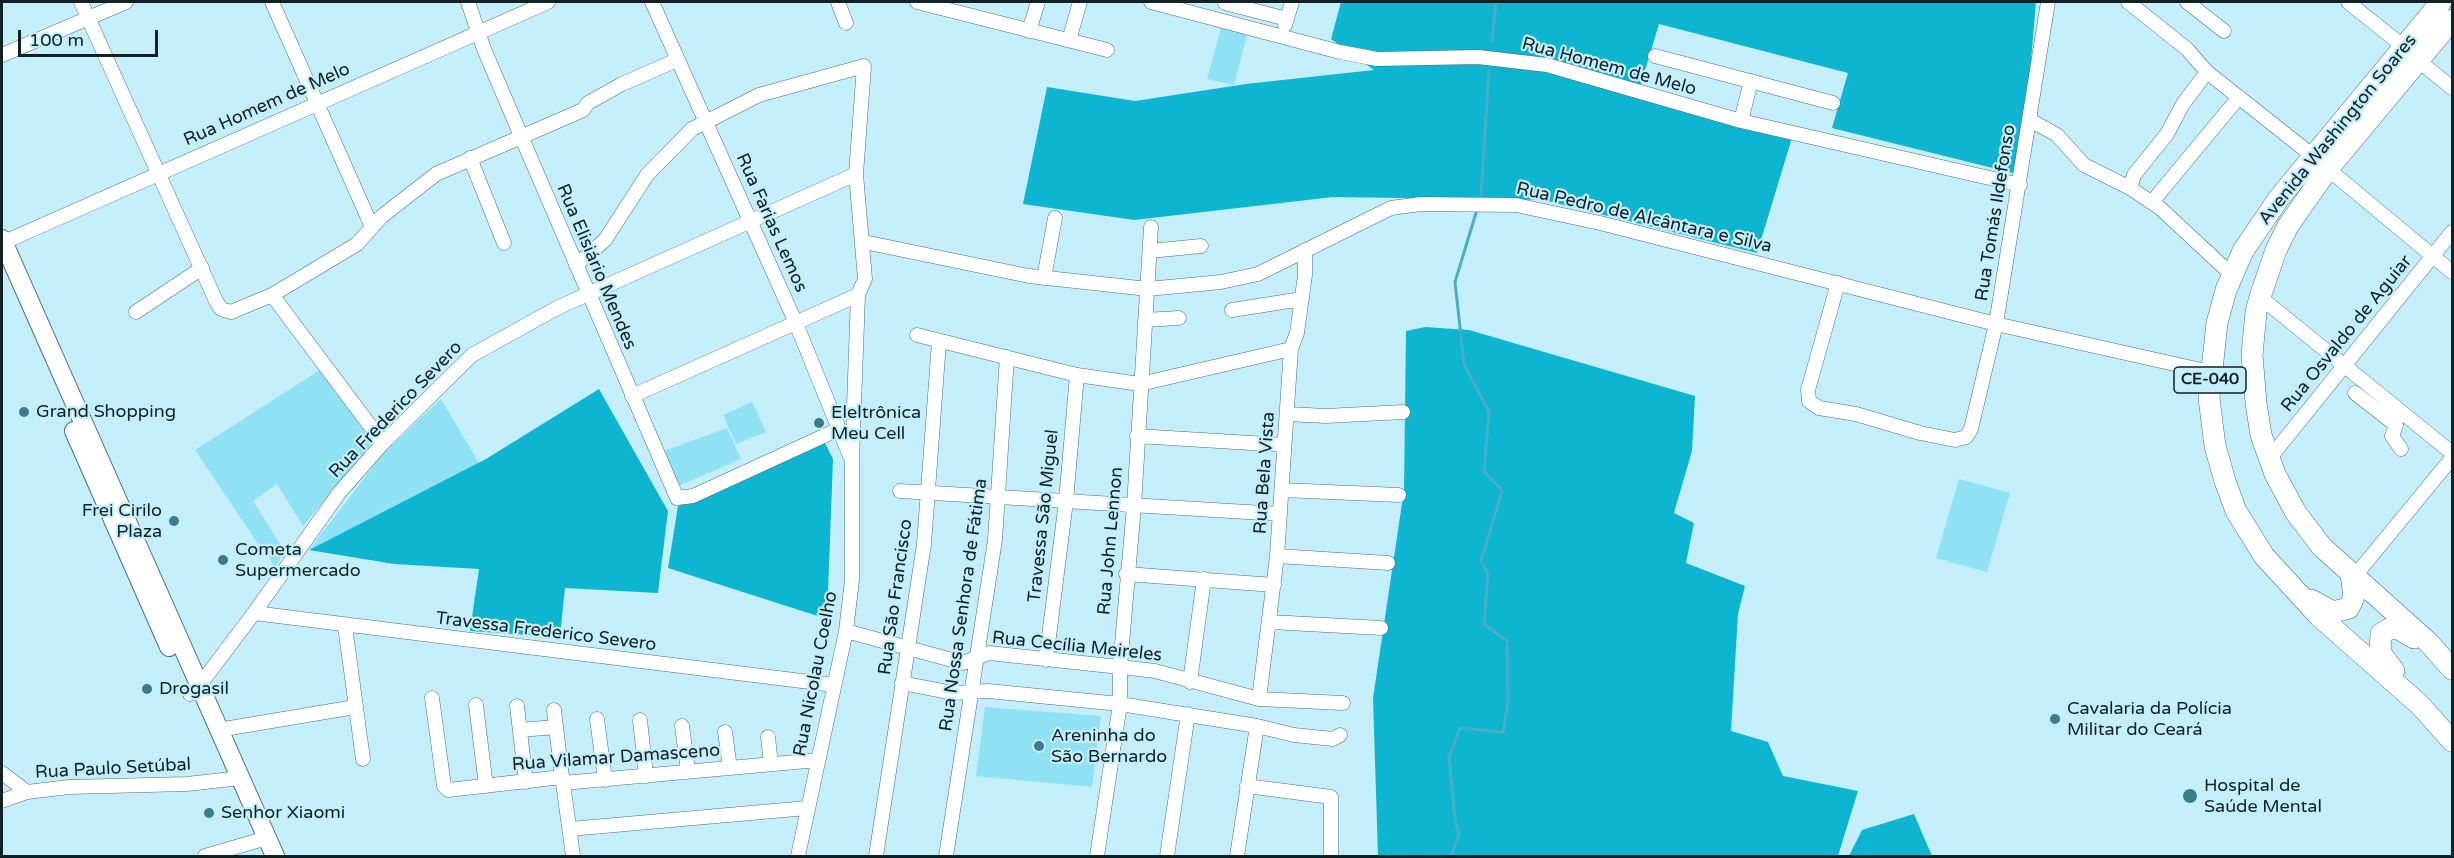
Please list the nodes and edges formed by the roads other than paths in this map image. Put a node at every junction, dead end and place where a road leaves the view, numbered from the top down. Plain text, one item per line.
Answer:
1 (81, 2) edge
2 (126, 2) edge
3 (272, 2) edge
4 (458, 2) edge
5 (468, 2) edge
6 (548, 2) edge
7 (652, 2) edge
8 (838, 2) edge
9 (1038, 2) edge
10 (1080, 2) edge
11 (1151, 2) edge
12 (1292, 2) edge
13 (2048, 2) edge
14 (2128, 2) edge
15 (2187, 2) edge
16 (2211, 2) edge
17 (2348, 2) edge
18 (2441, 2) edge
19 (926, 3) edge
20 (1225, 3) dead end
21 (2201, 13) junction
22 (88, 18) junction
23 (1287, 19) junction
24 (2452, 20) edge
25 (846, 23) dead end
26 (1029, 31) junction
27 (2224, 31) dead end
28 (476, 32) junction
29 (1282, 36) junction
30 (1069, 40) junction
31 (1107, 50) dead end
32 (2411, 54) junction
33 (2, 55) edge
34 (1655, 56) dead end
35 (677, 60) junction
36 (2207, 72) junction
37 (1751, 81) junction
38 (2452, 88) edge
39 (2239, 97) junction
40 (1833, 102) dead end
41 (316, 104) junction
42 (2030, 120) junction
43 (705, 121) junction
44 (1741, 121) junction
45 (521, 136) junction
46 (470, 158) junction
47 (2321, 163) junction
48 (159, 173) junction
49 (856, 174) junction
50 (2020, 185) junction
51 (2130, 188) junction
52 (2157, 196) dead end
53 (1055, 218) dead end
54 (750, 220) junction
55 (372, 227) junction
56 (1151, 227) dead end
57 (2452, 232) edge
58 (864, 242) junction
59 (504, 243) dead end
60 (1201, 246) dead end
61 (3, 250) edge
62 (1305, 250) junction
63 (1150, 251) junction
64 (2433, 256) junction
65 (576, 266) junction
66 (202, 268) junction
67 (2452, 272) edge
68 (2232, 275) junction
69 (1044, 278) junction
70 (1838, 282) junction
71 (1148, 289) junction
72 (588, 294) junction
73 (272, 295) junction
74 (858, 295) junction
75 (2260, 297) junction
76 (1302, 299) junction
77 (1232, 310) dead end
78 (136, 312) dead end
79 (1179, 318) dead end
80 (1145, 320) junction
81 (795, 321) junction
82 (1996, 324) junction
83 (917, 335) dead end
84 (939, 342) junction
85 (1291, 350) junction
86 (1007, 357) junction
87 (2344, 366) junction
88 (2210, 372) junction
89 (1077, 375) junction
90 (1140, 384) junction
91 (2355, 393) dead end
92 (632, 396) junction
93 (1403, 412) dead end
94 (1287, 414) junction
95 (2405, 414) junction
96 (2396, 425) junction
97 (839, 429) junction
98 (1137, 436) junction
99 (383, 444) junction
100 (1284, 445) junction
101 (2401, 449) dead end
102 (2452, 455) edge
103 (2269, 459) junction
104 (852, 461) junction
105 (1282, 490) junction
106 (900, 491) dead end
107 (928, 494) junction
108 (1399, 495) dead end
109 (998, 497) junction
110 (1066, 501) junction
111 (1134, 506) junction
112 (1280, 514) junction
113 (1277, 556) junction
114 (1388, 562) dead end
115 (1126, 574) junction
116 (2353, 576) junction
117 (1204, 579) junction
118 (1274, 585) junction
119 (2297, 593) junction
120 (254, 613) junction
121 (1270, 622) junction
122 (345, 626) junction
123 (1381, 628) dead end
124 (846, 631) junction
125 (2429, 643) junction
126 (908, 649) junction
127 (976, 657) junction
128 (1046, 660) junction
129 (1120, 667) junction
130 (2452, 669) edge
131 (1190, 682) junction
132 (902, 683) junction
133 (834, 685) junction
134 (194, 690) junction
135 (971, 694) junction
136 (432, 698) dead end
137 (1259, 699) junction
138 (1343, 703) dead end
139 (1120, 704) junction
140 (476, 705) dead end
141 (2420, 705) junction
142 (355, 706) junction
143 (518, 706) dead end
144 (554, 710) dead end
145 (1188, 714) junction
146 (597, 719) dead end
147 (640, 720) dead end
148 (682, 726) dead end
149 (1257, 726) junction
150 (556, 727) junction
151 (218, 730) junction
152 (520, 730) junction
153 (725, 732) dead end
154 (1340, 735) dead end
155 (768, 736) dead end
156 (2452, 741) edge
157 (363, 759) dead end
158 (818, 760) junction
159 (771, 764) junction
160 (730, 768) junction
161 (688, 771) junction
162 (2, 773) edge
163 (646, 776) junction
164 (234, 779) junction
165 (563, 780) junction
166 (605, 780) junction
167 (526, 782) junction
168 (486, 786) junction
169 (1247, 786) junction
170 (27, 792) junction
171 (2, 801) edge
172 (807, 808) junction
173 (570, 829) junction
174 (262, 845) edge
175 (205, 856) edge
176 (275, 856) edge
177 (573, 856) edge
178 (792, 856) edge
179 (798, 856) edge
180 (876, 856) edge
181 (946, 856) edge
182 (1097, 856) edge
183 (1167, 856) edge
184 (1237, 856) edge
185 (1331, 856) edge

1 - 22 street
2 - 22 street
3 - 41 street
4 - 28 street, Rua Elisiário Mendes
5 - 28 street, Rua Elisiário Mendes
6 - 28 street, Rua Homem de Melo
7 - 35 street, Rua Farias Lemos
8 - 25 street
9 - 26 street
10 - 30 street
11 - 29 street, Rua Homem de Melo
12 - 23 street
13 - 42 street, Rua Tomás Ildefonso
14 - 36 street
15 - 21 street
16 - 21 street
17 - 32 street
18 - 32 highway, Avenida Washington Soares / CE-040
19 - 26 street
20 - 23 street
21 - 27 street
22 - 33 street
22 - 48 street
23 - 29 street
24 - 32 highway, Avenida Washington Soares / CE-040
26 - 30 street
28 - 41 street, Rua Homem de Melo
28 - 45 street, Rua Elisiário Mendes
29 - 44 street, Rua Homem de Melo
30 - 31 street
32 - 38 street
32 - 47 highway, Avenida Washington Soares / CE-040
34 - 37 street
35 - 43 street, Rua Farias Lemos
35 - 45 street
36 - 39 street
36 - 51 street
37 - 40 street
37 - 44 street
39 - 47 street
39 - 52 street
41 - 48 street, Rua Homem de Melo
41 - 55 street
42 - 50 street, Rua Tomás Ildefonso
42 - 51 street
43 - 49 street, Rua Nicolau Coelho
43 - 54 street, Rua Farias Lemos
43 - 65 street
44 - 50 street, Rua Homem de Melo
45 - 46 street
45 - 65 street, Rua Elisiário Mendes
46 - 55 street
46 - 59 street
47 - 64 street
47 - 68 highway, Avenida Washington Soares / CE-040
47 - 75 highway, Avenida Washington Soares / CE-040
48 - 61 street, Rua Homem de Melo
48 - 66 street
49 - 54 street, Rua Frederico Severo
49 - 58 street, Rua Nicolau Coelho
50 - 82 street, Rua Tomás Ildefonso
51 - 68 street
53 - 69 street
54 - 72 street, Rua Frederico Severo
54 - 81 street, Rua Farias Lemos
55 - 73 street
56 - 63 street, Rua John Lennon
57 - 64 street, Rua Osvaldo de Aguiar
58 - 69 street, Rua Pedro de Alcântara e Silva
58 - 74 street, Rua Nicolau Coelho
60 - 63 street
61 - 134 main road
62 - 70 street, Rua Pedro de Alcântara e Silva
62 - 71 street, Rua Pedro de Alcântara e Silva
62 - 76 street, Rua Bela Vista
63 - 71 street, Rua John Lennon
64 - 67 street
64 - 87 street, Rua Osvaldo de Aguiar
65 - 72 street, Rua Elisiário Mendes
66 - 73 street
66 - 78 street
68 - 88 highway, Avenida Washington Soares / CE-040
69 - 71 street, Rua Pedro de Alcântara e Silva
70 - 82 street, Rua Pedro de Alcântara e Silva
70 - 82 street, Rua Tomás Ildefonso
71 - 80 street, Rua John Lennon
72 - 92 street, Rua Elisiário Mendes
72 - 99 street, Rua Frederico Severo
73 - 99 street
74 - 81 street
74 - 104 street, Rua Nicolau Coelho
75 - 87 street
75 - 103 highway, Avenida Washington Soares / CE-040
76 - 77 street
76 - 85 street, Rua Bela Vista
79 - 80 street
80 - 90 street, Rua John Lennon
81 - 92 street
81 - 97 street, Rua Farias Lemos
82 - 88 street, Rua Pedro de Alcântara e Silva
83 - 84 street
84 - 86 street
84 - 107 street, Rua São Francisco
85 - 90 street
85 - 94 street, Rua Bela Vista
86 - 89 street
86 - 109 street, Rua Nossa Senhora de Fátima
87 - 95 street
87 - 103 street, Rua Osvaldo de Aguiar
88 - 119 highway, Avenida Washington Soares / CE-040
89 - 90 street
89 - 110 street, Travessa São Miguel
90 - 98 street, Rua John Lennon
91 - 96 street
92 - 97 street, Rua Elisiário Mendes
93 - 94 street
94 - 100 street, Rua Bela Vista
95 - 96 street
95 - 102 street
96 - 101 street
97 - 104 street, Rua Farias Lemos
98 - 100 street
98 - 111 street, Rua John Lennon
99 - 120 street, Rua Frederico Severo
100 - 105 street, Rua Bela Vista
102 - 116 street
103 - 116 highway, Avenida Washington Soares / CE-040
104 - 124 street, Rua Nicolau Coelho
105 - 108 street
105 - 112 street, Rua Bela Vista
106 - 107 street
107 - 109 street
107 - 126 street, Rua São Francisco
109 - 110 street
109 - 127 street, Rua Nossa Senhora de Fátima
110 - 111 street
110 - 128 street, Travessa São Miguel
111 - 112 street
111 - 115 street, Rua John Lennon
112 - 113 street, Rua Bela Vista
113 - 114 street
113 - 118 street, Rua Bela Vista
115 - 117 street
115 - 129 street, Rua John Lennon
116 - 119 highway
116 - 125 highway, Avenida Washington Soares / CE-040
117 - 118 street
117 - 131 street
118 - 121 street, Rua Bela Vista
119 - 141 highway, Avenida Washington Soares / CE-040
120 - 122 street, Travessa Frederico Severo
120 - 134 street, Rua Frederico Severo
121 - 123 street
121 - 137 street, Rua Bela Vista
122 - 133 street, Travessa Frederico Severo
122 - 142 street
124 - 126 street, Rua Cecília Meireles
124 - 133 street, Rua Nicolau Coelho
125 - 130 highway, Avenida Washington Soares / CE-040
125 - 141 highway
126 - 127 street, Rua Cecília Meireles
126 - 132 street, Rua São Francisco
127 - 128 street, Rua Cecília Meireles
127 - 135 street, Rua Nossa Senhora de Fátima
128 - 129 street, Rua Cecília Meireles
129 - 131 street, Rua Cecília Meireles
129 - 139 street, Rua John Lennon
131 - 137 street, Rua Cecília Meireles
132 - 135 street
132 - 180 street, Rua São Francisco
133 - 158 street, Rua Nicolau Coelho
134 - 151 main road
134 - 164 main road
135 - 139 street
135 - 181 street, Rua Nossa Senhora de Fátima
136 - 168 street, Rua Vilamar Damasceno
137 - 138 street, Rua Cecília Meireles
139 - 145 street
139 - 182 street, Rua John Lennon
140 - 168 street
141 - 156 highway, Avenida Washington Soares / CE-040
142 - 151 street
142 - 157 street
143 - 152 street
144 - 150 street
145 - 149 street
145 - 183 street
146 - 166 street
147 - 163 street
148 - 161 street
149 - 154 street
149 - 169 street
150 - 152 street
150 - 165 street
151 - 164 main road
152 - 167 street
153 - 160 street
155 - 159 street
158 - 159 street, Rua Vilamar Damasceno
158 - 172 street, Rua Nicolau Coelho
159 - 160 street, Rua Vilamar Damasceno
160 - 161 street, Rua Vilamar Damasceno
161 - 163 street, Rua Vilamar Damasceno
162 - 170 street
163 - 166 street, Rua Vilamar Damasceno
164 - 170 street, Rua Paulo Setúbal
164 - 174 main road
165 - 166 street, Rua Vilamar Damasceno
165 - 167 street, Rua Vilamar Damasceno
165 - 173 street
167 - 168 street, Rua Vilamar Damasceno
169 - 184 street
169 - 185 street
170 - 171 street, Rua Paulo Setúbal
172 - 173 street
172 - 179 street, Rua Nicolau Coelho
173 - 177 street
174 - 175 street
174 - 176 main road
178 - 179 street

